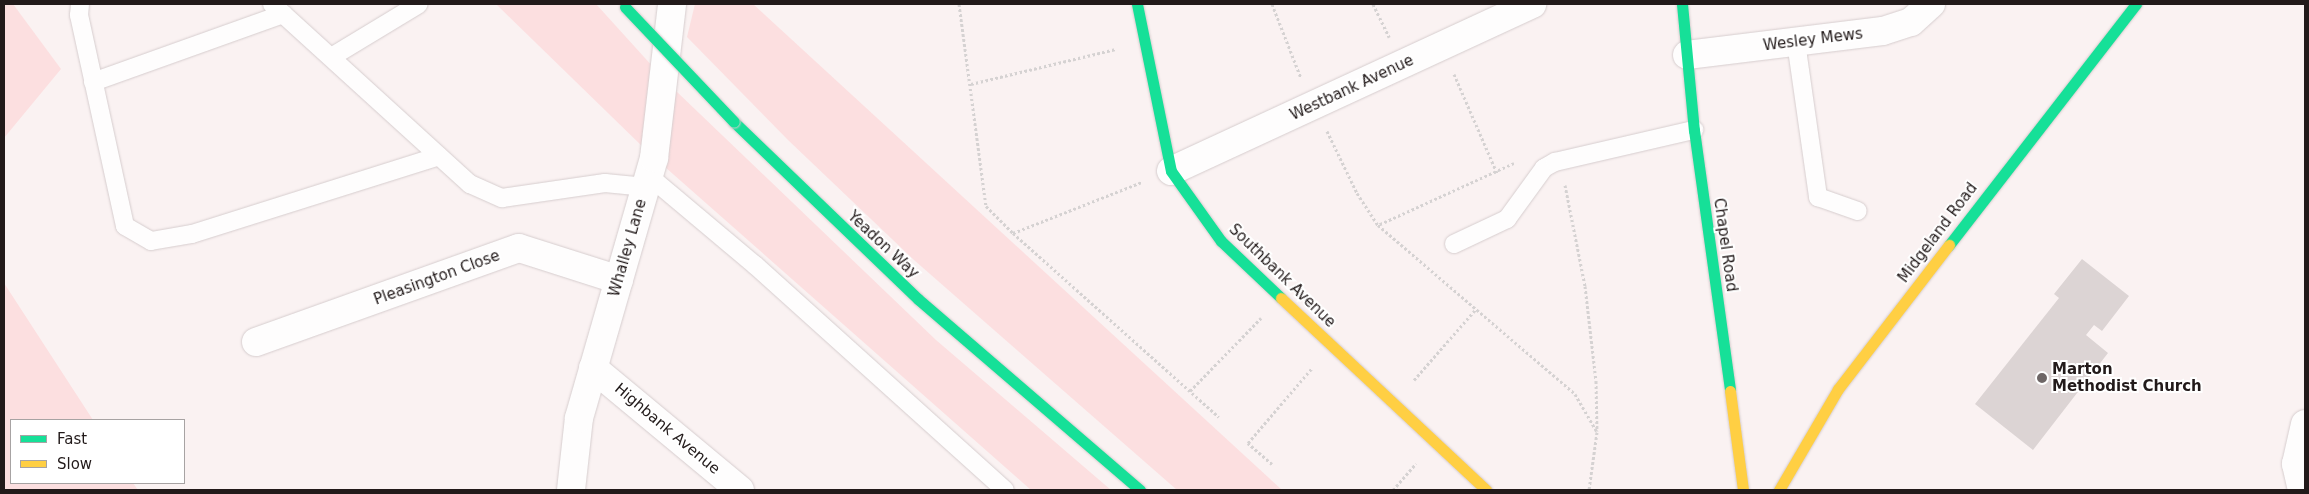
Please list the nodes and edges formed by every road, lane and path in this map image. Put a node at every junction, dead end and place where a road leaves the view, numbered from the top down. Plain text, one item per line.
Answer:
1 (80, 4) edge
2 (419, 4) edge
3 (672, 4) edge
4 (959, 4) edge
5 (1137, 4) edge
6 (1272, 4) edge
7 (1373, 4) edge
8 (1532, 4) edge
9 (1682, 4) edge
10 (1931, 4) edge
11 (2136, 4) edge
12 (624, 5) edge
13 (278, 9) edge
14 (1144, 42) junction
15 (1796, 42) junction
16 (1442, 46) junction
17 (332, 56) junction
18 (1688, 56) junction
19 (1401, 65) junction
20 (93, 82) junction
21 (971, 84) junction
22 (1315, 106) junction
23 (1694, 130) junction
24 (439, 156) junction
25 (1521, 159) dead end
26 (1560, 161) junction
27 (1171, 171) junction
28 (1497, 173) junction
29 (648, 182) junction
30 (1858, 211) dead end
31 (1378, 225) junction
32 (1013, 233) junction
33 (1454, 244) dead end
34 (619, 280) junction
35 (1281, 297) junction
36 (1476, 309) junction
37 (256, 342) dead end
38 (1332, 345) junction
39 (593, 368) junction
40 (1190, 391) junction
41 (1393, 402) junction
42 (1219, 417) dead end
43 (2305, 424) edge
44 (1597, 432) junction
45 (1272, 464) dead end
46 (571, 490) edge
47 (740, 490) edge
48 (1004, 490) edge
49 (1140, 490) edge
50 (1486, 490) edge
51 (1589, 490) edge
52 (1743, 490) edge
53 (1779, 490) edge
54 (2302, 490) edge

1 - 20 lane
2 - 17 lane
3 - 29 street, Whalley Lane
4 - 21 path
5 - 14 street, Southbank Avenue
6 - 22 path
7 - 19 path
8 - 16 street, Westbank Avenue
9 - 18 street, Chapel Road
10 - 15 street, Wesley Mews
11 - 53 street, Midgeland Road
12 - 49 street, Yeadon Way, bridge
13 - 17 lane
13 - 20 lane
14 - 21 path
14 - 27 street, Southbank Avenue
15 - 18 street, Wesley Mews
15 - 30 lane
16 - 19 street, Westbank Avenue
16 - 28 path
17 - 24 lane
18 - 23 street, Chapel Road
19 - 22 street, Westbank Avenue
20 - 24 lane
21 - 32 path
22 - 27 street, Westbank Avenue
22 - 31 path
23 - 26 lane
23 - 52 street, Chapel Road
24 - 29 lane
25 - 28 path
26 - 33 lane
26 - 44 path
27 - 32 path
27 - 35 street, Southbank Avenue
28 - 31 path
29 - 34 street, Whalley Lane
29 - 48 lane
31 - 36 path
32 - 40 path
34 - 37 street, Pleasington Close
34 - 39 street, Whalley Lane
35 - 38 street, Southbank Avenue
35 - 40 path
36 - 41 path
36 - 44 path
38 - 41 street, Southbank Avenue
38 - 45 path
39 - 46 street, Whalley Lane
39 - 47 street, Highbank Avenue
40 - 42 path
41 - 50 street, Southbank Avenue
43 - 54 street
44 - 51 path

